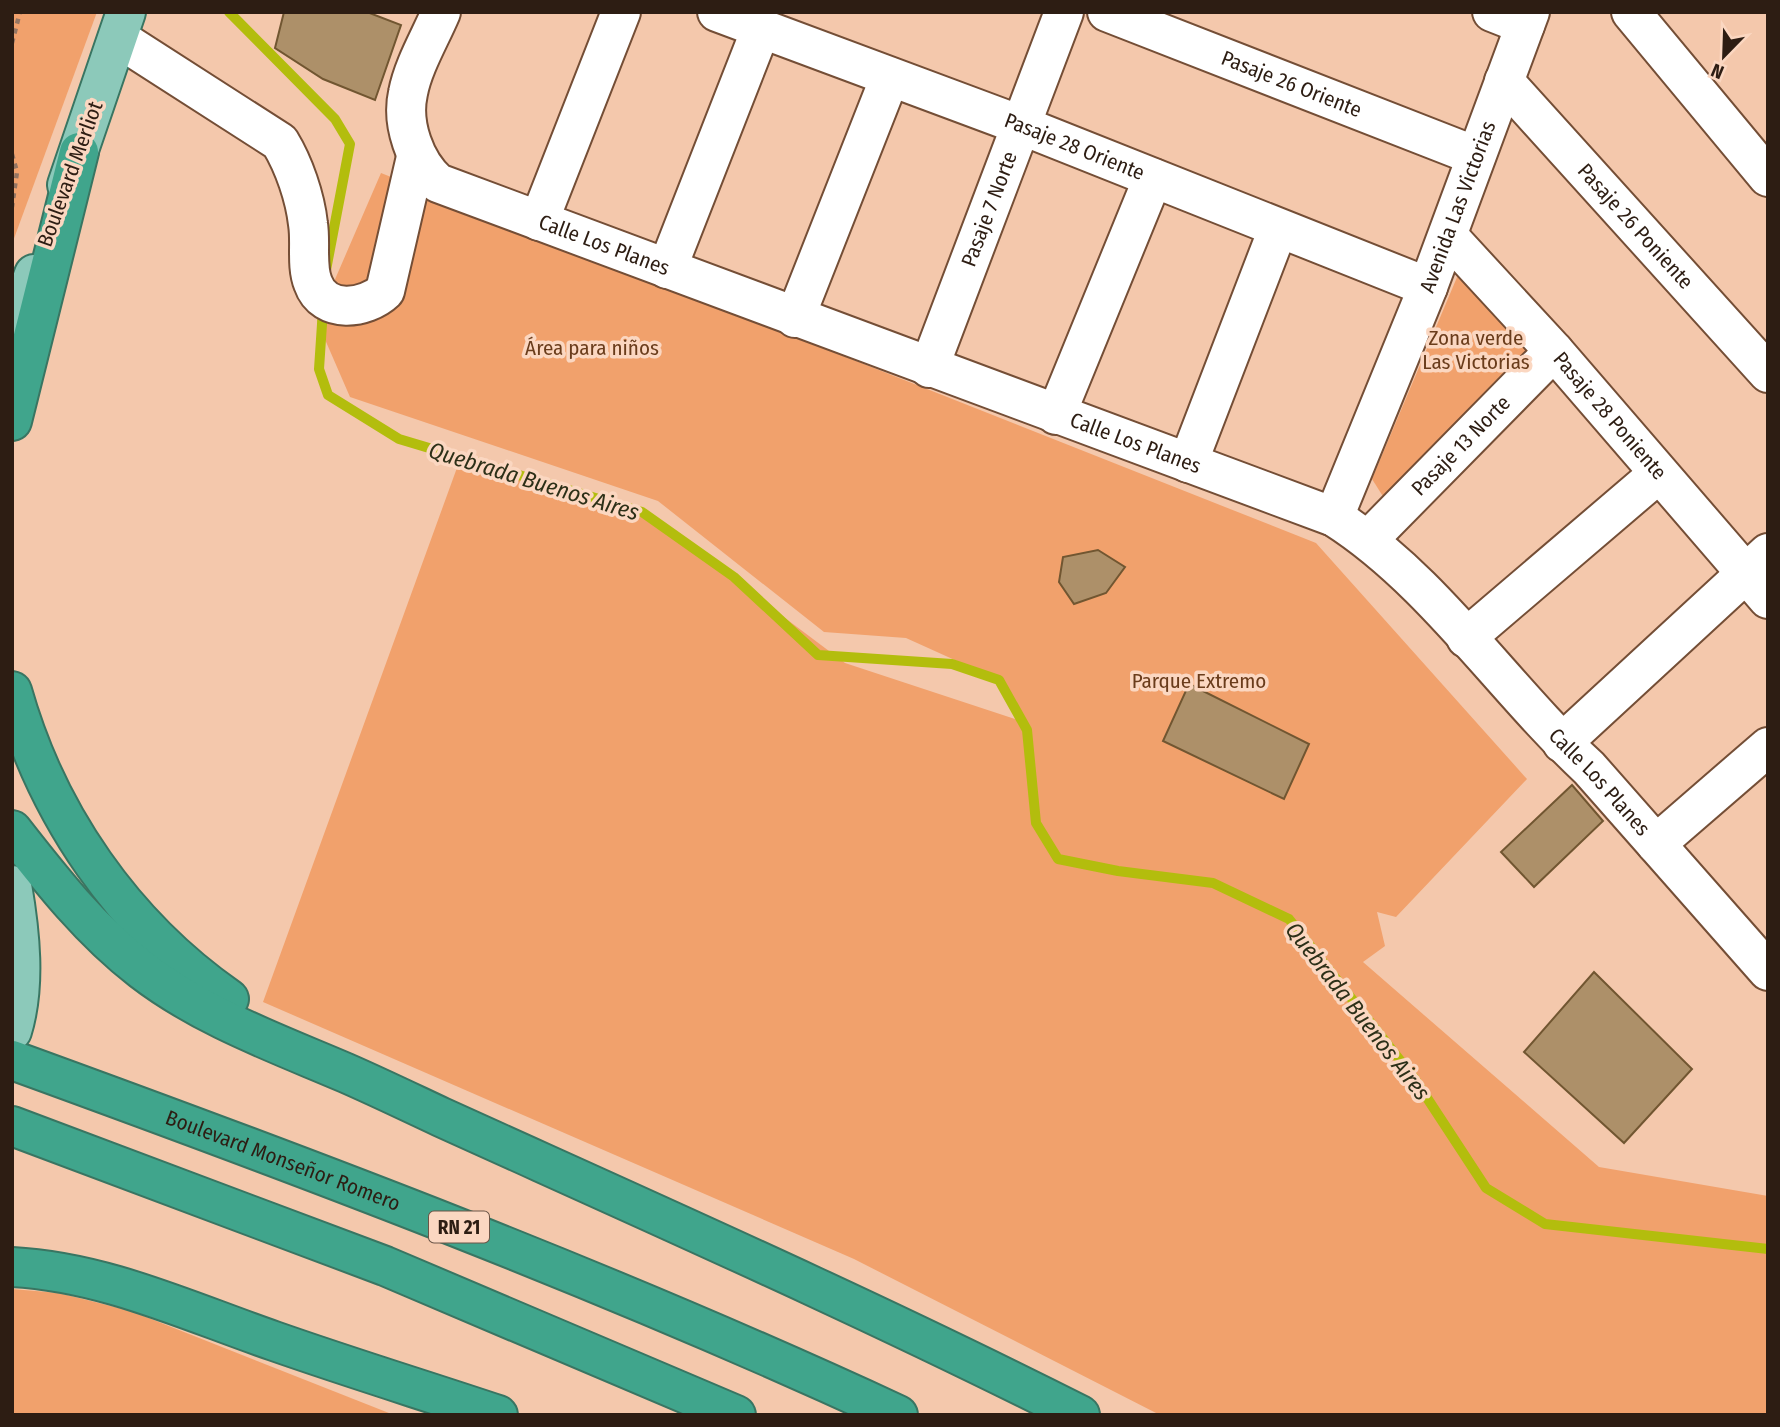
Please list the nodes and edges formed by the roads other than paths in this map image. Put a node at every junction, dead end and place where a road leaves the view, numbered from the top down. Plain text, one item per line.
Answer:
1 (441, 12) edge
2 (621, 12) edge
3 (717, 12) edge
4 (1064, 12) edge
5 (1107, 12) edge
6 (1631, 12) edge
7 (1516, 16) edge
8 (122, 25) edge
9 (761, 29) junction
10 (890, 77) junction
11 (1504, 81) junction
12 (1023, 126) junction
13 (79, 152) junction
14 (416, 156) junction
15 (1476, 156) junction
16 (1768, 177) edge
17 (1153, 178) junction
18 (539, 221) junction
19 (1278, 229) junction
20 (1448, 236) junction
21 (667, 269) junction
22 (1428, 288) junction
23 (795, 318) junction
24 (12, 334) edge
25 (1554, 351) junction
26 (929, 368) junction
27 (1768, 373) edge
28 (1056, 415) junction
29 (12, 421) edge
30 (1188, 463) junction
31 (1658, 474) junction
32 (1334, 517) junction
33 (1369, 539) junction
34 (1760, 575) edge
35 (1466, 638) junction
36 (12, 691) edge
37 (1562, 743) junction
38 (1768, 747) edge
39 (12, 830) edge
40 (1656, 844) junction
41 (12, 885) edge
42 (1760, 946) edge
43 (14, 1026) edge
44 (12, 1060) edge
45 (346, 1073) junction
46 (12, 1126) edge
47 (12, 1267) edge
48 (498, 1415) edge
49 (736, 1415) edge
50 (898, 1415) edge
51 (1080, 1415) edge

1 - 14 street, Calle Los Planes
2 - 18 street
3 - 9 street, Pasaje 28 Oriente
4 - 12 street, Pasaje 7 Norte
5 - 15 street, Pasaje 26 Oriente
6 - 16 street
7 - 11 street, Avenida Las Victorias
8 - 13 main road, Boulevard Merliot
8 - 14 street
9 - 10 street, Pasaje 28 Oriente
9 - 21 street
10 - 12 street, Pasaje 28 Oriente
10 - 23 street
11 - 15 street, Avenida Las Victorias
11 - 27 street, Pasaje 26 Poniente
12 - 17 street, Pasaje 28 Oriente
12 - 26 street, Pasaje 7 Norte
13 - 24 main road, Boulevard Merliot
13 - 29 highway
14 - 18 street, Calle Los Planes
15 - 20 street, Avenida Las Victorias
17 - 19 street, Pasaje 28 Oriente
17 - 28 street
18 - 21 street, Calle Los Planes
19 - 22 street, Pasaje 28 Oriente
19 - 30 street
20 - 22 street, Avenida Las Victorias
20 - 25 street, Pasaje 28 Poniente
21 - 23 street, Calle Los Planes
22 - 32 street, Avenida Las Victorias
23 - 26 street, Calle Los Planes
25 - 31 street, Pasaje 28 Poniente
25 - 33 street, Pasaje 13 Norte
26 - 28 street, Calle Los Planes
28 - 30 street, Calle Los Planes
30 - 32 street, Calle Los Planes
31 - 34 street, Pasaje 28 Poniente
31 - 35 street
32 - 33 street, Calle Los Planes
33 - 35 street, Calle Los Planes
34 - 37 street
35 - 37 street, Calle Los Planes
36 - 45 highway
37 - 40 street, Calle Los Planes
38 - 40 street
39 - 45 highway
40 - 42 street, Calle Los Planes
41 - 43 main road
44 - 50 highway, Boulevard Monseñor Romero / RN 21
45 - 51 highway
46 - 49 highway
47 - 48 highway

